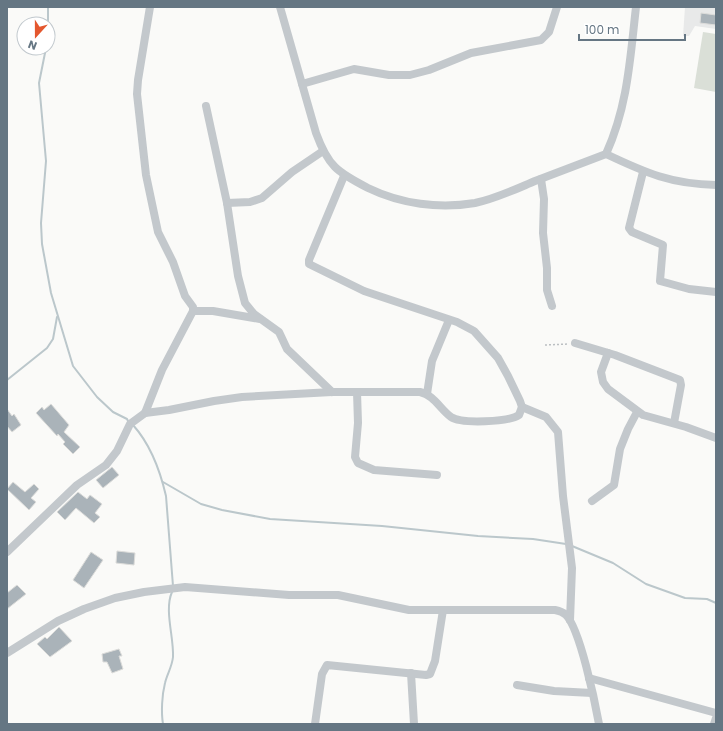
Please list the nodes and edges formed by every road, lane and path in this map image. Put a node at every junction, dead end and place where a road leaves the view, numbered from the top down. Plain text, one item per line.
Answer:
1 (150, 7) edge
2 (280, 7) edge
3 (557, 7) edge
4 (636, 7) edge
5 (302, 84) junction
6 (206, 106) dead end
7 (323, 151) junction
8 (606, 154) junction
9 (643, 172) junction
10 (344, 176) junction
11 (541, 179) junction
12 (716, 185) edge
13 (227, 203) junction
14 (716, 292) edge
15 (552, 306) dead end
16 (193, 311) junction
17 (261, 319) junction
18 (449, 320) junction
19 (575, 343) joint
20 (545, 345) dead end
21 (608, 353) junction
22 (332, 392) junction
23 (357, 392) junction
24 (427, 394) junction
25 (522, 406) junction
26 (637, 412) junction
27 (145, 413) junction
28 (674, 423) junction
29 (716, 438) edge
30 (437, 475) dead end
31 (592, 501) dead end
32 (7, 552) edge
33 (443, 610) junction
34 (570, 620) junction
35 (7, 653) edge
36 (411, 674) junction
37 (589, 678) junction
38 (518, 685) dead end
39 (592, 693) junction
40 (716, 713) edge
41 (716, 718) edge
42 (315, 724) edge
43 (414, 724) edge
44 (599, 724) edge
45 (714, 724) edge

1 - 16 street
2 - 5 street
3 - 5 street
4 - 8 street
5 - 7 street
6 - 13 street
7 - 10 street
7 - 13 street
8 - 9 street
8 - 11 street
9 - 12 street
9 - 14 street
10 - 11 street
10 - 18 street
11 - 15 street
13 - 17 street
16 - 17 street
16 - 27 street
17 - 22 street
18 - 24 street
18 - 25 street
19 - 20 path
19 - 21 street
21 - 26 street
21 - 28 street
22 - 23 street
22 - 27 street
23 - 24 street
23 - 30 street
24 - 25 street
25 - 34 street
26 - 28 street
26 - 31 street
27 - 32 street
28 - 29 street
33 - 34 street
33 - 35 street
33 - 36 street
34 - 37 street
36 - 42 street
36 - 43 street
37 - 39 street
37 - 40 street
38 - 39 street
39 - 44 street
41 - 45 street

